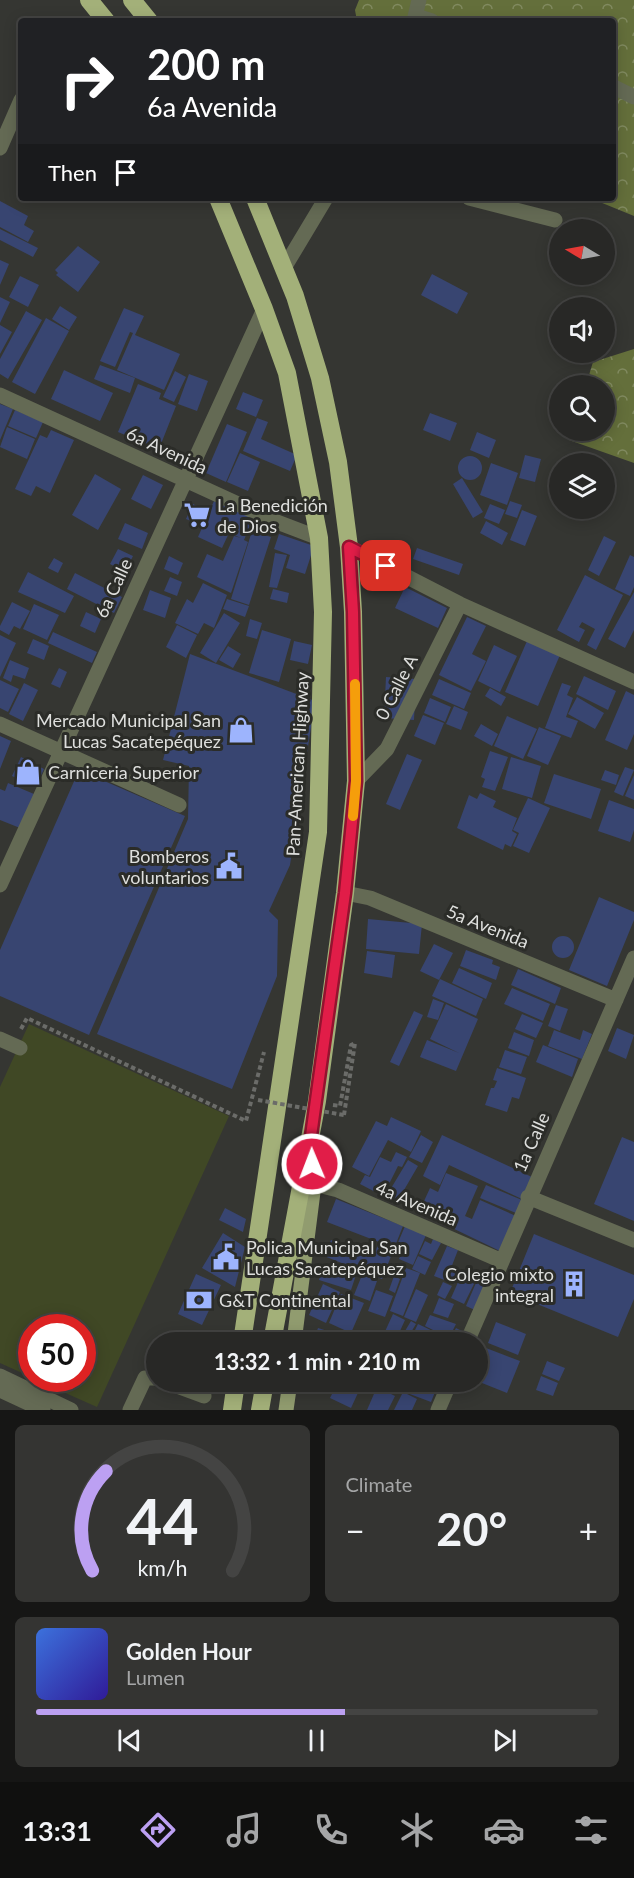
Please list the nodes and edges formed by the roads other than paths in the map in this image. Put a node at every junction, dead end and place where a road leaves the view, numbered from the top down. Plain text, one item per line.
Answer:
1 (89, 0) edge
2 (132, 0) edge
3 (420, 0) edge
4 (104, 18) edge
5 (147, 18) edge
6 (415, 18) edge
7 (616, 88) edge
8 (634, 97) edge
9 (18, 107) edge
10 (0, 148) edge
11 (219, 201) edge
12 (256, 201) edge
13 (324, 201) edge
14 (481, 201) edge
15 (551, 219) edge
16 (284, 268) junction
17 (264, 309) junction
18 (0, 395) edge
19 (184, 479) junction
20 (319, 538) junction
21 (349, 547) junction
22 (460, 604) junction
23 (634, 682) edge
24 (0, 724) edge
25 (60, 750) junction
26 (356, 781) junction
27 (179, 805) dead end
28 (0, 885) edge
29 (345, 893) junction
30 (634, 958) edge
31 (616, 1000) junction
32 (310, 1143) junction
33 (314, 1184) junction
34 (528, 1197) junction
35 (634, 1240) edge
36 (502, 1261) junction
37 (243, 1332) edge
38 (274, 1332) edge
39 (295, 1332) edge
40 (471, 1332) edge
41 (0, 1376) edge
42 (146, 1378) edge
43 (0, 1390) edge
44 (193, 1392) edge
45 (235, 1392) edge
46 (263, 1392) edge
47 (289, 1392) edge
48 (446, 1392) edge
49 (204, 1396) dead end
50 (43, 1410) edge
51 (71, 1410) edge
52 (130, 1410) edge
53 (232, 1410) edge
54 (260, 1410) edge
55 (286, 1410) edge
56 (438, 1410) edge

1 - 4 highway
2 - 5 highway
3 - 6 street
7 - 8 street
9 - 10 street
11 - 17 highway, Pan-American Highway
12 - 16 highway
13 - 16 street
14 - 15 street
16 - 21 highway
17 - 19 street, 6a Calle
17 - 20 highway, Pan-American Highway
18 - 19 street, 6a Avenida
19 - 20 street, 6a Avenida
19 - 25 street, 6a Calle
20 - 37 highway, Pan-American Highway
21 - 22 street
21 - 26 highway
22 - 23 street
22 - 26 street, 0 Calle A
24 - 25 street
25 - 27 street
25 - 28 street, 6a Calle
26 - 29 highway
29 - 31 street, 5a Avenida
29 - 32 highway
30 - 31 street, 1a Calle
31 - 34 street, 1a Calle
32 - 33 main road
32 - 38 highway
33 - 36 street, 4a Avenida
33 - 39 main road
34 - 35 street
34 - 36 street, 1a Calle
36 - 40 street, 1a Calle
41 - 51 street
42 - 52 street
43 - 50 street
44 - 49 street
45 - 53 highway
46 - 54 highway
47 - 55 main road
48 - 56 street

